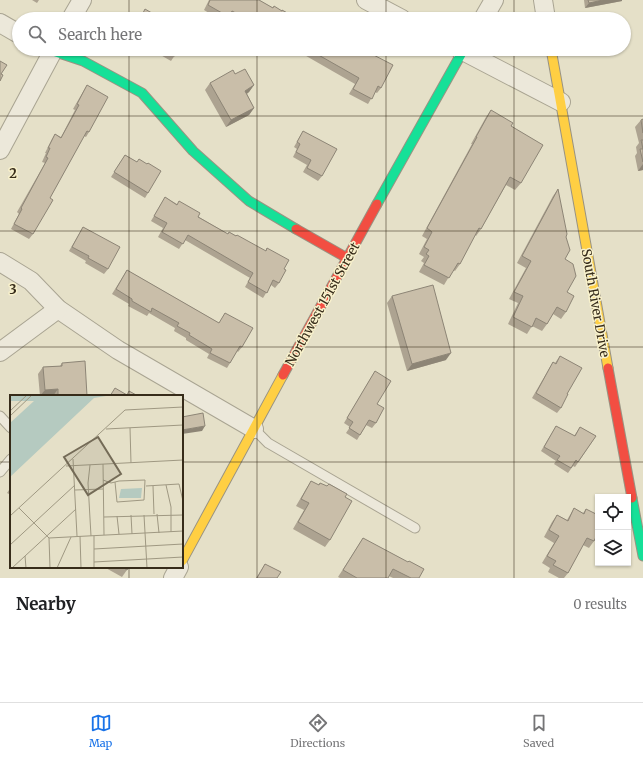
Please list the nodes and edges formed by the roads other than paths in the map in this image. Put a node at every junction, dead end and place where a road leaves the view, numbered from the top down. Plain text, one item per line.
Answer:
1 (82, 0) edge
2 (366, 0) edge
3 (494, 0) edge
4 (542, 0) edge
5 (75, 12) edge
6 (389, 12) edge
7 (487, 12) edge
8 (545, 12) edge
9 (0, 23) edge
10 (12, 30) edge
11 (48, 56) edge
12 (68, 56) edge
13 (459, 56) edge
14 (473, 56) edge
15 (553, 56) edge
16 (561, 102) junction
17 (0, 150) edge
18 (347, 258) junction
19 (0, 262) edge
20 (58, 309) junction
21 (0, 352) edge
22 (0, 416) edge
23 (10, 427) edge
24 (254, 429) junction
25 (10, 460) edge
26 (0, 472) edge
27 (415, 528) dead end
28 (643, 556) edge
29 (183, 559) edge
30 (178, 568) edge
31 (173, 578) edge

1 - 5 street
2 - 6 street
3 - 7 street
4 - 8 street
9 - 10 street
11 - 17 street
12 - 18 street
13 - 18 street, Northwest 151st Street
14 - 16 street
15 - 16 street, South River Drive
16 - 28 street, South River Drive
18 - 24 street, Northwest 151st Street
19 - 20 street
20 - 21 street
20 - 24 street
22 - 23 lane
24 - 27 lane
24 - 29 street, Northwest 151st Street
25 - 26 lane
30 - 31 street

